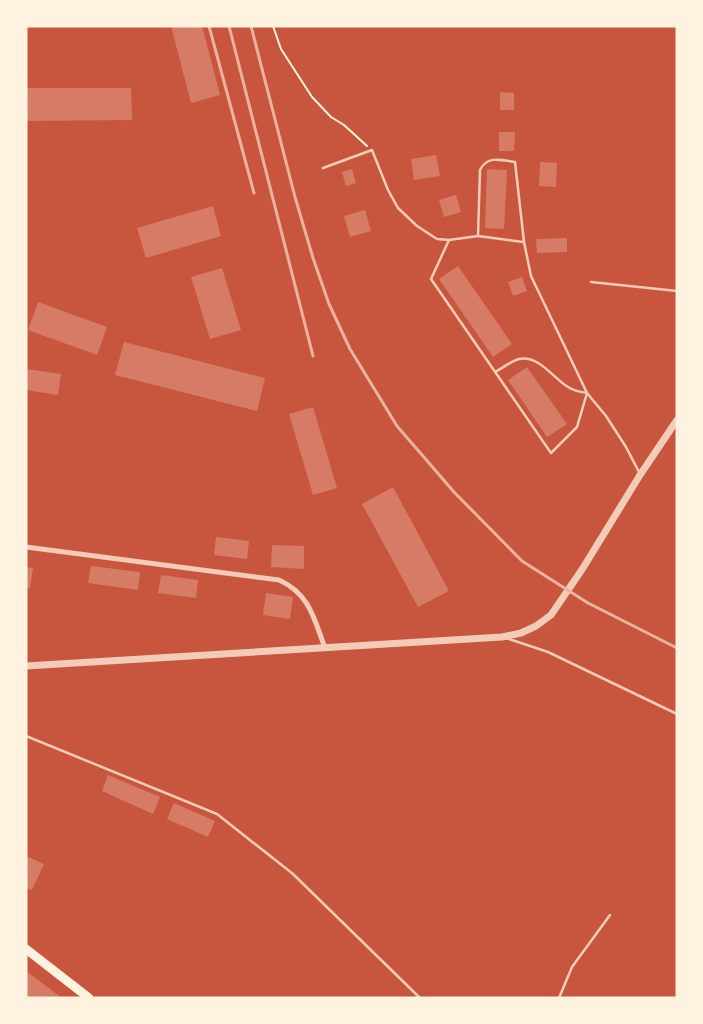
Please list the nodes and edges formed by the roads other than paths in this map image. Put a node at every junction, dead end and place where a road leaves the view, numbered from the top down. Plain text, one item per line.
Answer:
1 (323, 168) dead end
2 (478, 236) junction
3 (449, 240) junction
4 (524, 242) junction
5 (591, 282) dead end
6 (677, 291) edge
7 (496, 372) junction
8 (587, 393) junction
9 (677, 420) edge
10 (640, 475) junction
11 (26, 547) edge
12 (502, 637) junction
13 (325, 648) junction
14 (26, 666) edge
15 (677, 714) edge
16 (26, 736) edge
17 (610, 915) dead end
18 (26, 949) edge
19 (89, 998) edge
20 (420, 998) edge
21 (559, 998) edge

1 - 3 lane
2 - 3 lane
2 - 4 lane
2 - 4 lane
3 - 7 lane
4 - 8 lane
5 - 6 lane
7 - 8 lane
7 - 8 lane
8 - 10 lane
9 - 10 street
10 - 12 street
11 - 13 street
12 - 13 street
12 - 15 lane
13 - 14 street
16 - 20 lane
17 - 21 lane
18 - 19 main road

